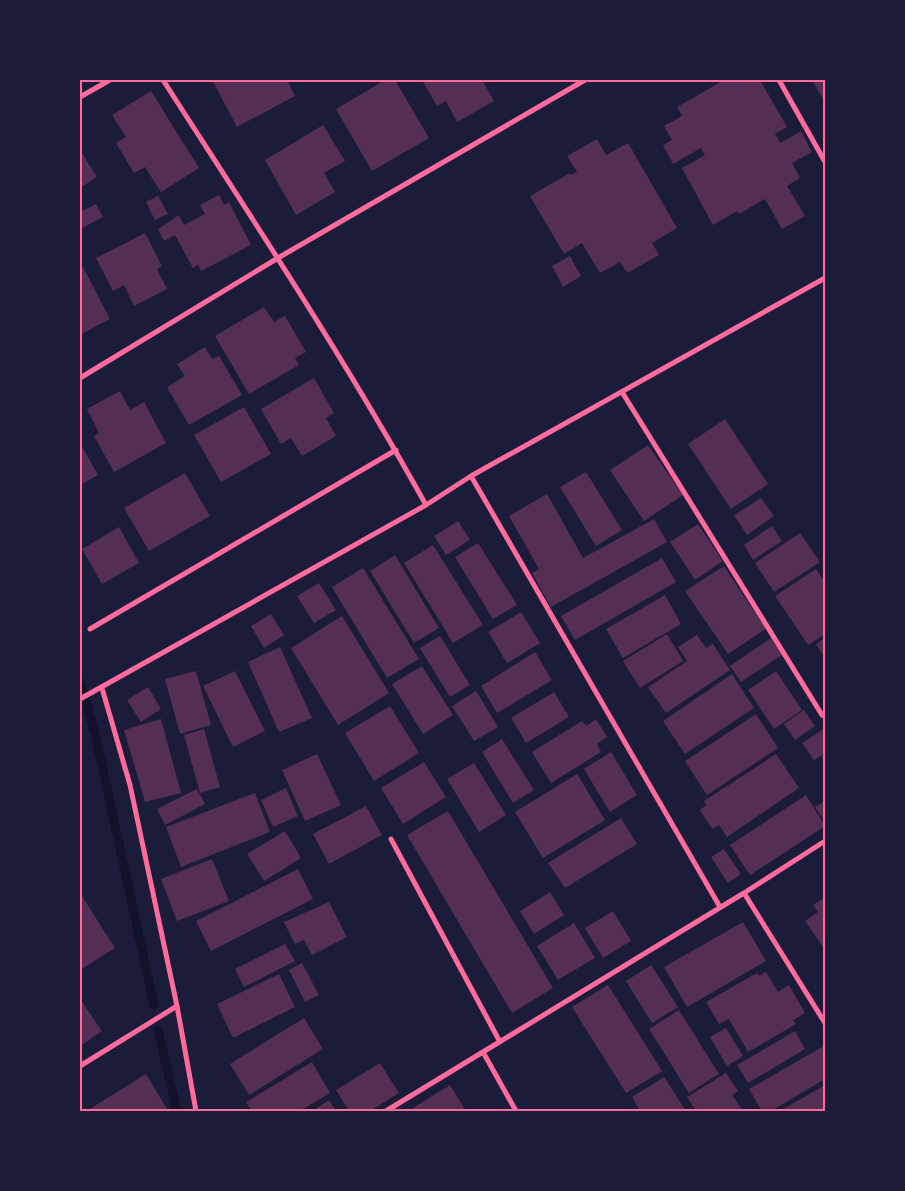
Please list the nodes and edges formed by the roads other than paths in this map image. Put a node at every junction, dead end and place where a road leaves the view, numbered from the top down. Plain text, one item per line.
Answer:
1 (110, 80) edge
2 (163, 80) edge
3 (585, 80) edge
4 (779, 80) edge
5 (80, 97) edge
6 (825, 162) edge
7 (278, 258) junction
8 (825, 278) edge
9 (80, 378) edge
10 (622, 392) junction
11 (396, 450) junction
12 (471, 476) junction
13 (426, 505) junction
14 (90, 629) dead end
15 (102, 688) junction
16 (80, 699) edge
17 (822, 715) dead end
18 (391, 839) dead end
19 (825, 841) edge
20 (744, 893) junction
21 (720, 907) junction
22 (177, 1006) junction
23 (825, 1023) edge
24 (500, 1042) junction
25 (483, 1052) junction
26 (80, 1066) edge
27 (196, 1111) edge
28 (386, 1111) edge
29 (516, 1111) edge

1 - 5 street
2 - 7 street
3 - 7 street
4 - 6 street
7 - 9 street
7 - 11 street
8 - 10 street
10 - 12 street
10 - 17 street
11 - 13 street
11 - 14 street
12 - 13 street
12 - 21 street
13 - 15 street
15 - 16 street
15 - 22 street
18 - 24 street
19 - 20 street
20 - 21 street
20 - 23 street
21 - 24 street
22 - 26 street
22 - 27 street
24 - 25 street
25 - 28 street
25 - 29 street

